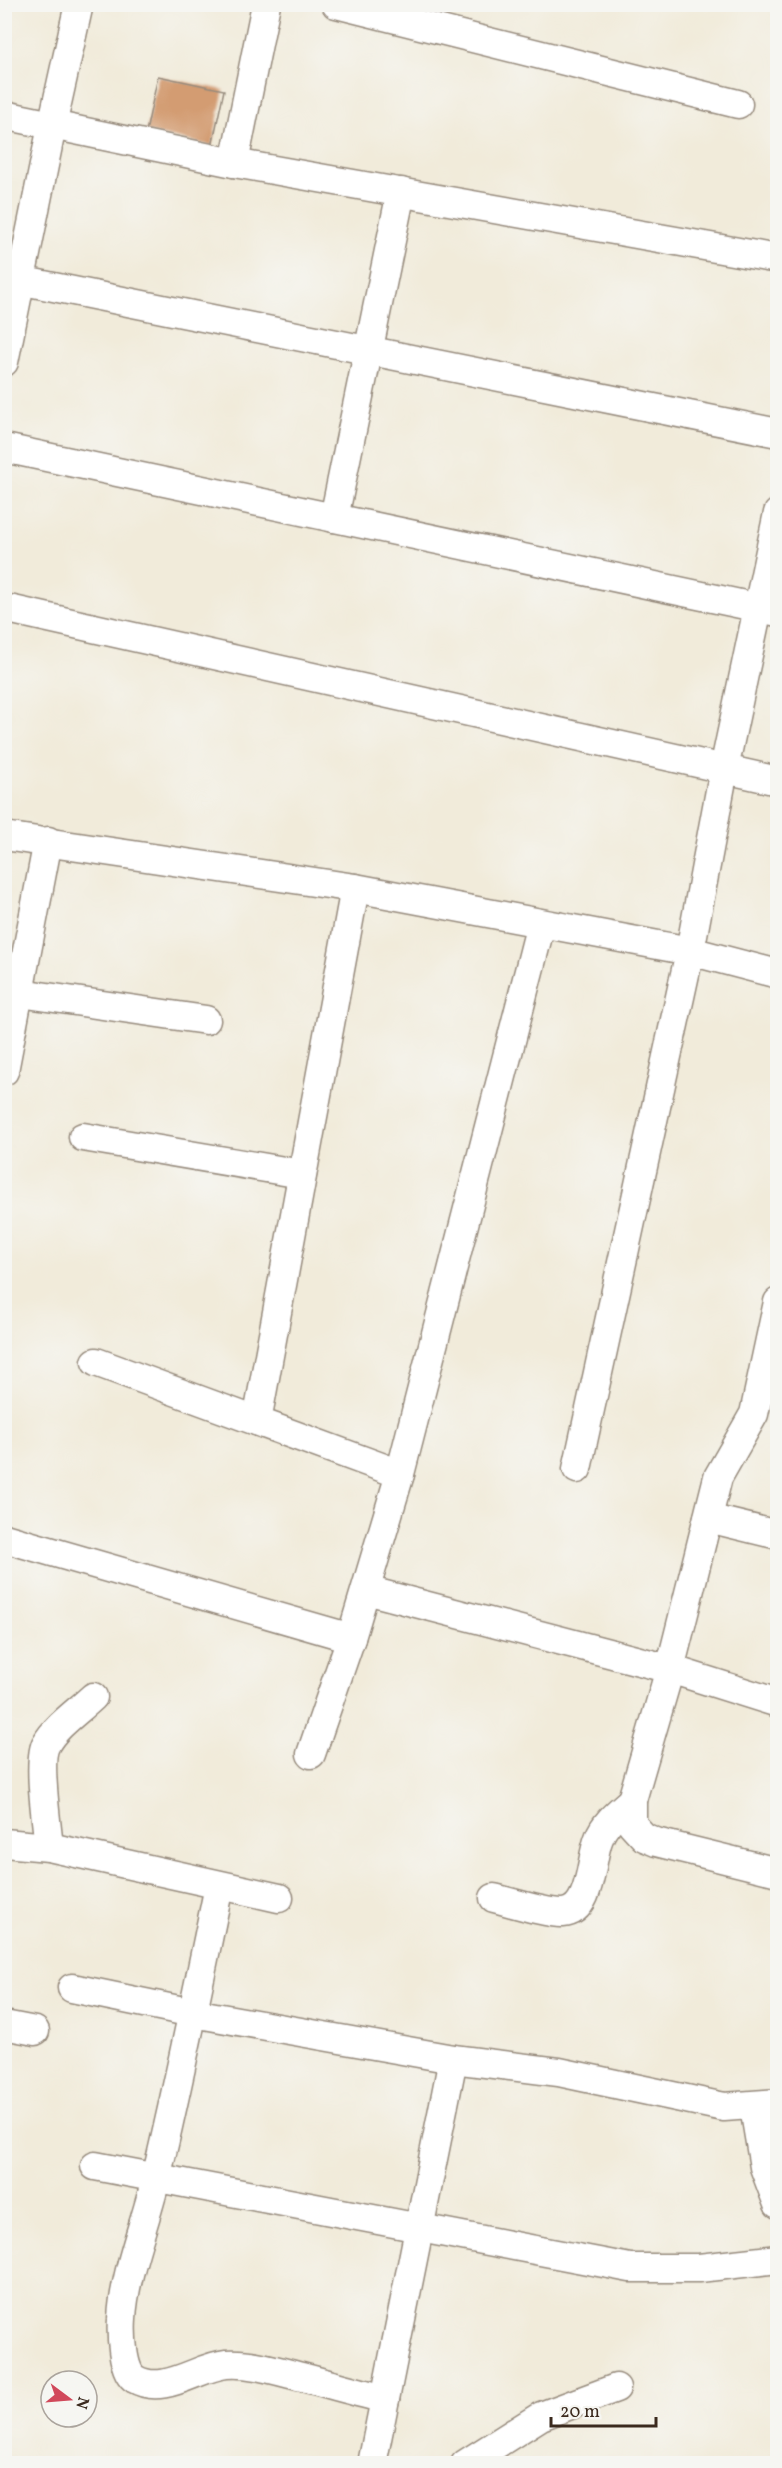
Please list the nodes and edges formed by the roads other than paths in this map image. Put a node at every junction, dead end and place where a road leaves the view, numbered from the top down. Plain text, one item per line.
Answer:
1 (79, 4) edge
2 (266, 4) edge
3 (336, 4) edge
4 (738, 104) dead end
5 (4, 115) edge
6 (52, 126) junction
7 (234, 163) junction
8 (401, 192) junction
9 (777, 260) edge
10 (13, 279) edge
11 (368, 350) junction
12 (4, 362) edge
13 (777, 433) edge
14 (4, 448) edge
15 (777, 513) edge
16 (334, 518) junction
17 (4, 608) edge
18 (767, 609) edge
19 (724, 769) junction
20 (777, 781) edge
21 (4, 836) edge
22 (48, 841) junction
23 (355, 888) junction
24 (541, 924) junction
25 (690, 951) junction
26 (777, 974) edge
27 (20, 993) junction
28 (206, 1020) dead end
29 (4, 1071) edge
30 (83, 1137) dead end
31 (302, 1174) junction
32 (777, 1302) edge
33 (96, 1362) dead end
34 (257, 1422) junction
35 (577, 1469) dead end
36 (400, 1474) junction
37 (708, 1518) junction
38 (777, 1535) edge
39 (4, 1538) edge
40 (366, 1590) junction
41 (351, 1638) junction
42 (670, 1669) junction
43 (93, 1697) dead end
44 (777, 1703) edge
45 (311, 1754) dead end
46 (632, 1800) junction
47 (4, 1844) edge
48 (49, 1847) junction
49 (777, 1872) edge
50 (219, 1886) junction
51 (279, 1898) dead end
52 (494, 1898) dead end
53 (72, 1988) dead end
54 (193, 2013) junction
55 (4, 2025) edge
56 (35, 2031) dead end
57 (453, 2059) junction
58 (766, 2105) edge
59 (95, 2166) dead end
60 (157, 2176) junction
61 (777, 2204) edge
62 (420, 2228) junction
63 (777, 2259) edge
64 (616, 2388) dead end
65 (385, 2399) junction
66 (372, 2463) edge
67 (465, 2463) edge

1 - 6 street
2 - 7 street
3 - 4 street
5 - 6 street
6 - 7 street
6 - 10 street
7 - 8 street
8 - 9 street
8 - 11 street
10 - 11 street
10 - 12 street
11 - 13 street
11 - 16 street
14 - 16 street
15 - 18 street
16 - 18 street
17 - 19 street
18 - 19 street
19 - 20 street
19 - 25 street
21 - 22 street
22 - 23 street
22 - 27 street
23 - 24 street
23 - 31 street
24 - 25 street
24 - 36 street
25 - 26 street
25 - 35 street
27 - 28 street
27 - 29 street
30 - 31 street
31 - 34 street
32 - 37 street
33 - 34 street
34 - 36 street
36 - 40 street
37 - 38 street
37 - 42 street
39 - 41 street
40 - 41 street
40 - 42 street
41 - 45 street
42 - 44 street
42 - 46 street
43 - 48 street
46 - 49 street
46 - 52 street
47 - 48 street
48 - 50 street
50 - 51 street
50 - 54 street
53 - 54 street
54 - 57 street
54 - 60 street
55 - 56 street
57 - 58 street
57 - 62 street
58 - 61 street
59 - 60 street
60 - 62 street
60 - 65 street
62 - 63 street
62 - 65 street
64 - 67 street
65 - 66 street

